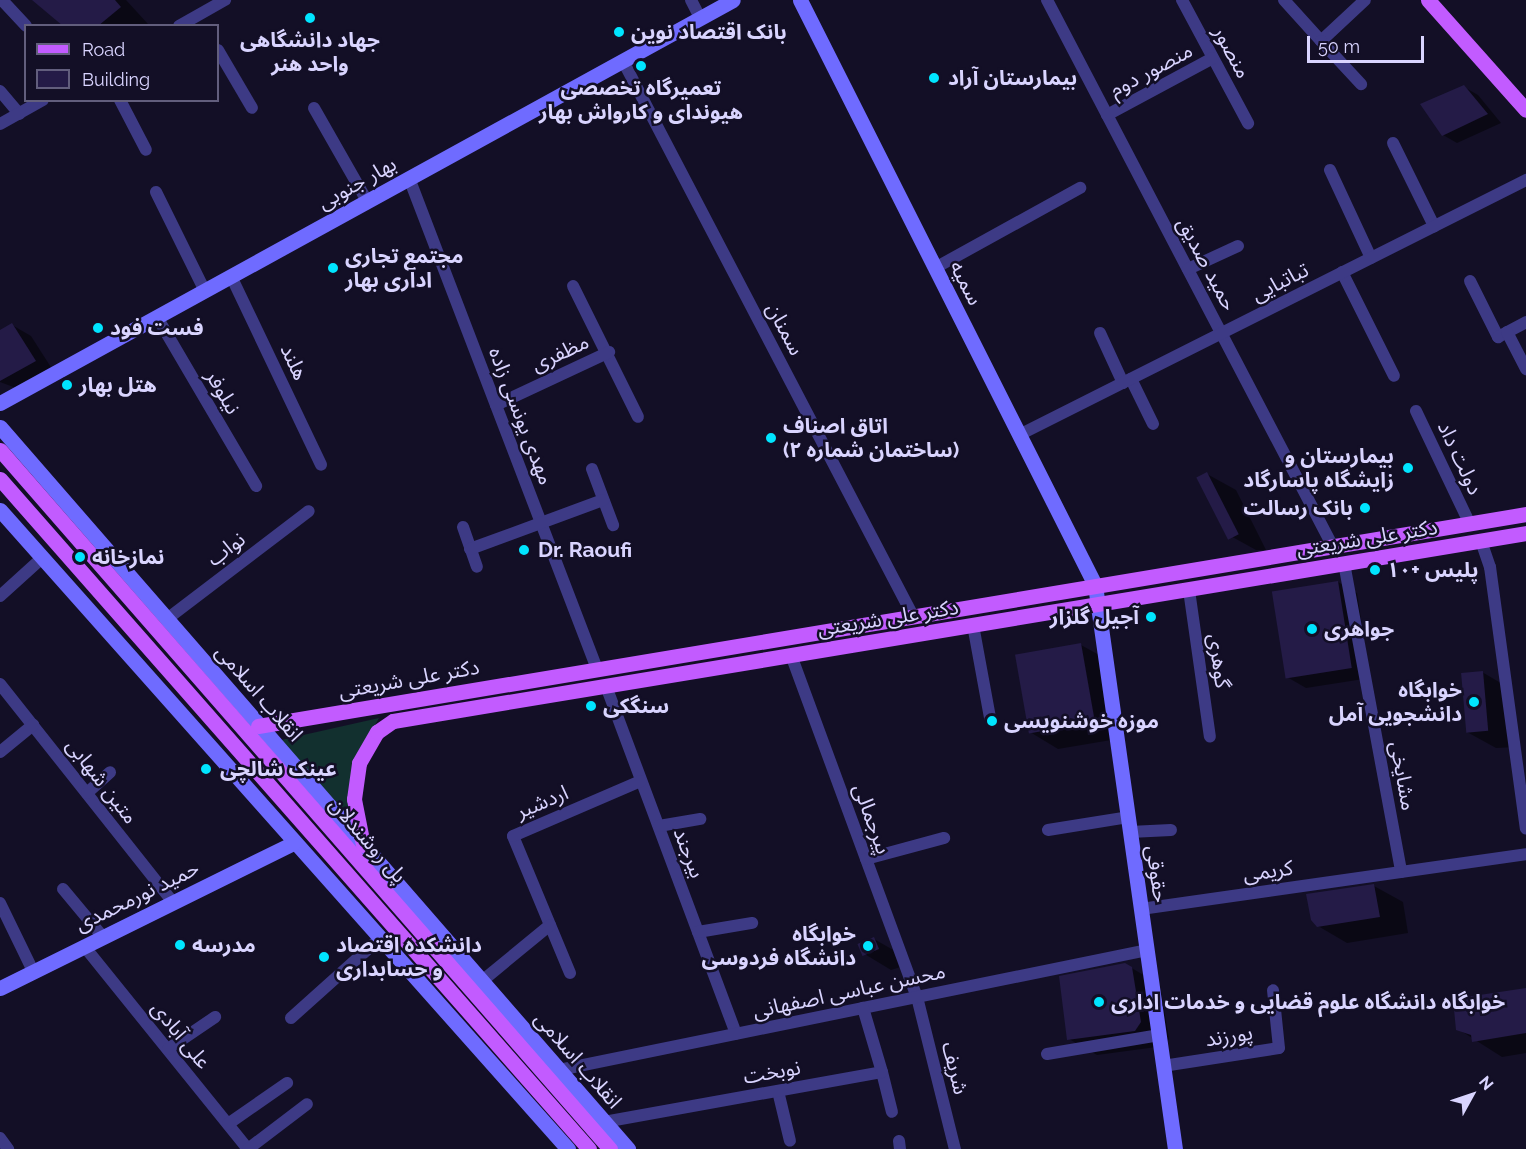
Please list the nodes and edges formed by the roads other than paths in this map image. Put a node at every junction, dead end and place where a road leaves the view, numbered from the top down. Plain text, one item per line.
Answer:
1 (2, 0) edge
2 (225, 0) edge
3 (691, 0) edge
4 (733, 0) edge
5 (800, 0) edge
6 (1047, 0) edge
7 (1182, 0) edge
8 (1284, 0) edge
9 (1365, 0) edge
10 (1428, 0) edge
11 (700, 18) junction
12 (200, 20) edge
13 (24, 24) edge
14 (1321, 41) junction
15 (219, 52) edge
16 (1213, 58) junction
17 (623, 61) junction
18 (1361, 84) dead end
19 (0, 91) edge
20 (40, 102) edge
21 (121, 102) edge
22 (252, 108) dead end
23 (314, 108) dead end
24 (1526, 110) edge
25 (19, 114) junction
26 (1107, 115) junction
27 (1248, 123) dead end
28 (0, 124) edge
29 (1393, 143) dead end
30 (146, 150) dead end
31 (1330, 170) dead end
32 (410, 178) junction
33 (1526, 180) edge
34 (1080, 188) dead end
35 (156, 192) dead end
36 (367, 201) junction
37 (1434, 226) junction
38 (1238, 246) dead end
39 (1371, 258) junction
40 (935, 268) junction
41 (1188, 269) junction
42 (1342, 272) junction
43 (231, 276) junction
44 (1470, 281) dead end
45 (573, 286) dead end
46 (205, 291) junction
47 (157, 317) junction
48 (1526, 322) edge
49 (1507, 332) junction
50 (1100, 333) dead end
51 (1221, 333) junction
52 (609, 352) junction
53 (1526, 369) edge
54 (1394, 376) dead end
55 (1127, 381) junction
56 (0, 403) edge
57 (496, 405) junction
58 (1416, 411) dead end
59 (638, 417) dead end
60 (1153, 424) dead end
61 (0, 428) edge
62 (1019, 435) junction
63 (0, 450) edge
64 (321, 465) dead end
65 (592, 468) dead end
66 (0, 479) edge
67 (256, 486) dead end
68 (603, 500) junction
69 (0, 510) edge
70 (309, 511) dead end
71 (1526, 514) edge
72 (1469, 522) junction
73 (541, 523) junction
74 (613, 525) dead end
75 (463, 527) dead end
76 (1526, 533) edge
77 (1481, 541) junction
78 (1332, 545) junction
79 (471, 549) junction
80 (42, 558) junction
81 (1344, 563) junction
82 (477, 567) dead end
83 (122, 568) junction
84 (1095, 585) junction
85 (1189, 590) junction
86 (0, 596) edge
87 (77, 598) junction
88 (1098, 605) junction
89 (913, 616) junction
90 (167, 619) junction
91 (973, 625) junction
92 (791, 655) junction
93 (597, 669) junction
94 (0, 684) edge
95 (606, 686) junction
96 (990, 718) dead end
97 (33, 725) junction
98 (258, 726) junction
99 (1210, 737) dead end
100 (1520, 738) edge
101 (0, 752) edge
102 (110, 772) dead end
103 (233, 776) junction
104 (641, 781) junction
105 (87, 793) junction
106 (700, 819) dead end
107 (1129, 824) junction
108 (658, 826) junction
109 (1526, 829) edge
110 (1048, 830) dead end
111 (1171, 830) dead end
112 (944, 838) dead end
113 (293, 843) junction
114 (363, 845) junction
115 (1526, 854) edge
116 (866, 859) junction
117 (1401, 872) junction
118 (63, 889) dead end
119 (173, 902) junction
120 (0, 903) edge
121 (1141, 909) junction
122 (752, 923) dead end
123 (549, 925) junction
124 (698, 932) junction
125 (103, 937) junction
126 (379, 939) junction
127 (84, 946) junction
128 (1147, 950) junction
129 (33, 971) junction
130 (570, 973) dead end
131 (482, 981) junction
132 (0, 988) edge
133 (1273, 990) dead end
134 (917, 997) junction
135 (863, 1008) junction
136 (215, 1017) dead end
137 (291, 1018) dead end
138 (736, 1034) junction
139 (1159, 1035) junction
140 (168, 1049) junction
141 (1047, 1054) dead end
142 (1163, 1066) junction
143 (559, 1070) junction
144 (882, 1072) junction
145 (287, 1083) dead end
146 (778, 1091) junction
147 (307, 1104) dead end
148 (892, 1112) dead end
149 (604, 1122) junction
150 (228, 1124) junction
151 (0, 1138) edge
152 (790, 1141) dead end
153 (8, 1149) edge
154 (248, 1149) edge
155 (568, 1149) edge
156 (589, 1149) edge
157 (610, 1149) edge
158 (628, 1149) edge
159 (955, 1149) edge
160 (1175, 1149) edge

1 - 13 street
2 - 12 street
3 - 11 street
4 - 11 main road, بهار جنوبی
5 - 40 main road, سمیه
6 - 26 street, حمید صدیق
7 - 16 street, منصور
8 - 14 street
9 - 14 street
10 - 24 main road
11 - 17 main road, بهار جنوبی
14 - 18 street
15 - 22 street
16 - 26 street, منصور دوم
16 - 27 street, منصور
17 - 32 main road, بهار جنوبی
17 - 89 street, سمنان
19 - 25 street
20 - 25 street
21 - 30 street
23 - 36 street
25 - 28 street
26 - 41 street, حمید صدیق
29 - 37 street
31 - 39 street
32 - 36 main road, بهار جنوبی
32 - 57 street, مهدی یونسی زاده
33 - 37 street, تباتبایی
34 - 40 street
35 - 46 street
36 - 43 main road, بهار جنوبی
37 - 39 street, تباتبایی
38 - 41 street
39 - 42 street, تباتبایی
40 - 62 main road, سمیه
41 - 51 street, حمید صدیق
42 - 51 street, تباتبایی
42 - 54 street
43 - 46 main road, بهار جنوبی
43 - 64 street, هلند
44 - 49 street
45 - 52 street
46 - 47 main road, بهار جنوبی
47 - 56 main road, بهار جنوبی
47 - 67 street, نیلوفر
48 - 49 street
49 - 53 street
50 - 55 street
51 - 55 street, تباتبایی
51 - 78 street, حمید صدیق
52 - 57 street, مظفری
52 - 59 street
55 - 60 street
55 - 62 street, تباتبایی
57 - 73 street, مهدی یونسی زاده
58 - 72 street, دولت داد
61 - 83 main road, انقلاب اسلامی
62 - 84 main road, سمیه
63 - 157 main road, پل روشندلان, bridge
65 - 68 street
66 - 156 main road, پل روشندلان, bridge
68 - 73 street
68 - 74 street
69 - 80 main road
70 - 90 street, نواب
71 - 72 main road, دکتر علی شریعتی
72 - 77 main road
72 - 78 main road, دکتر علی شریعتی
73 - 79 street
73 - 93 street, مهدی یونسی زاده
75 - 79 street
76 - 77 main road, دکتر علی شریعتی
77 - 81 main road, دکتر علی شریعتی
77 - 100 street
78 - 84 main road, دکتر علی شریعتی
79 - 82 street
80 - 86 street
80 - 87 main road
81 - 85 main road, دکتر علی شریعتی
81 - 117 street, مشایخی
83 - 87 main road
83 - 90 main road, انقلاب اسلامی
84 - 88 main road, سمیه
84 - 89 main road, دکتر علی شریعتی
85 - 88 main road, دکتر علی شریعتی
85 - 99 street, گوهری
87 - 103 main road
88 - 91 main road, دکتر علی شریعتی
88 - 107 main road, حقوقی
89 - 93 main road, دکتر علی شریعتی
90 - 98 main road, انقلاب اسلامی
91 - 92 main road, دکتر علی شریعتی
91 - 96 street
92 - 95 main road, دکتر علی شریعتی
92 - 116 street, پیرجمالی
93 - 98 main road, دکتر علی شریعتی
94 - 97 street, متین شهابی
95 - 104 street, بیرجند
95 - 114 main road, دکتر علی شریعتی
97 - 101 street
97 - 105 street, متین شهابی
98 - 103 main road
98 - 114 main road, انقلاب اسلامی
100 - 109 street
102 - 105 street
103 - 113 main road
104 - 108 street, بیرجند
104 - 123 street, اردشیر
105 - 119 street, متین شهابی
106 - 108 street
107 - 110 street
107 - 111 street
107 - 121 main road, حقوقی
108 - 124 street, بیرجند
112 - 116 street
113 - 119 main road, حمید نورمحمدی
113 - 126 main road
114 - 131 main road, انقلاب اسلامی
115 - 117 street
116 - 134 street, پیرجمالی
117 - 121 street, کریمی
118 - 125 street
119 - 125 main road, حمید نورمحمدی
120 - 129 street
121 - 128 main road, حقوقی
122 - 124 street
123 - 130 street, اردشیر
123 - 131 street
124 - 138 street, بیرجند
125 - 127 main road, حمید نورمحمدی
126 - 137 street
126 - 155 main road
127 - 129 main road, حمید نورمحمدی
127 - 140 street, علی آبادی
128 - 134 street, محسن عباسی اصفهانی
128 - 139 main road, حقوقی
129 - 132 main road, حمید نورمحمدی
131 - 143 main road, انقلاب اسلامی
133 - 142 street, پورزند
134 - 135 street, محسن عباسی اصفهانی
134 - 159 street, شریف
135 - 138 street, محسن عباسی اصفهانی
135 - 144 street
136 - 140 street
138 - 143 street, محسن عباسی اصفهانی
139 - 141 street
139 - 142 main road, حقوقی
140 - 150 street, علی آبادی
142 - 160 main road, حقوقی
143 - 149 main road, انقلاب اسلامی
144 - 146 street, نوبخت
144 - 148 street
145 - 150 street
146 - 149 street, نوبخت
146 - 152 street
147 - 154 street
149 - 158 main road, انقلاب اسلامی
150 - 154 street, علی آبادی
151 - 153 street

